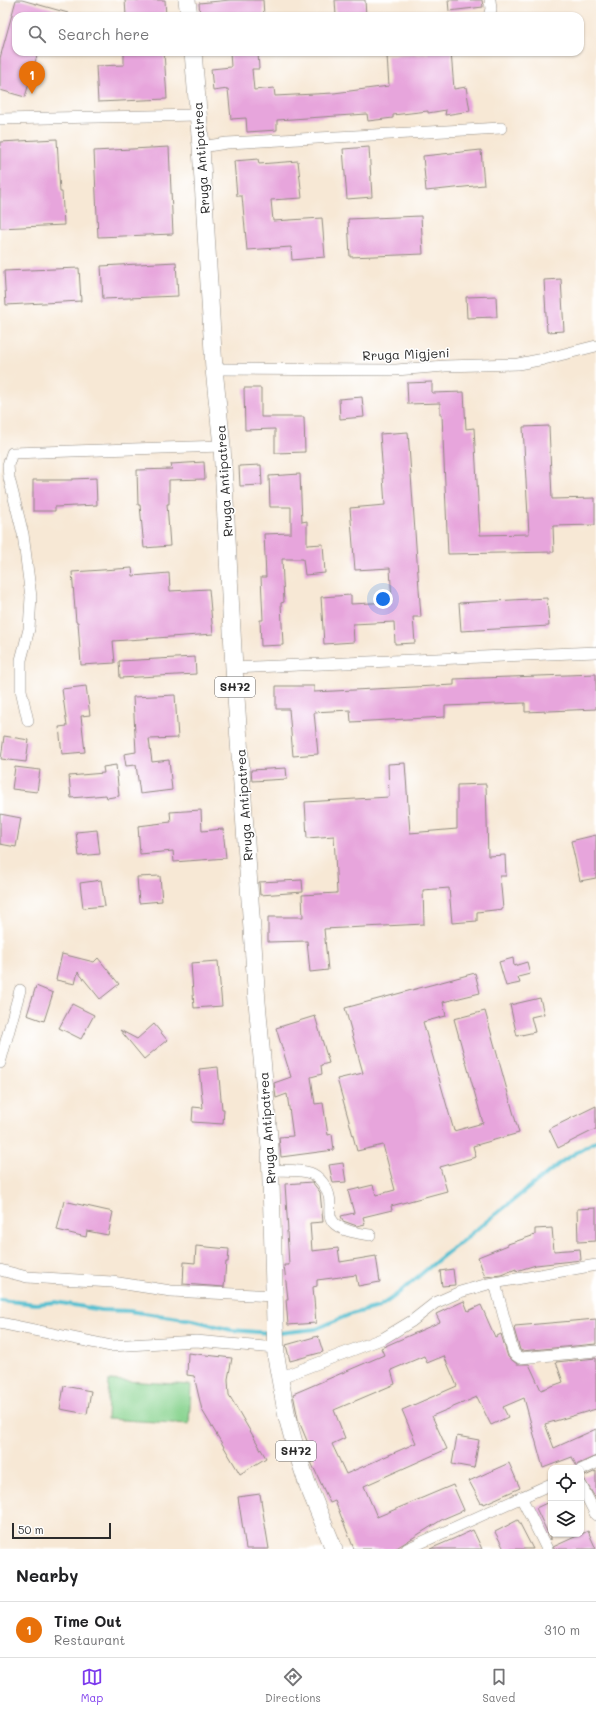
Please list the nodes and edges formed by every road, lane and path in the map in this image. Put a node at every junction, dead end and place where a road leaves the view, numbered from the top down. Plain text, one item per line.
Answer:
1 (187, 0) edge
2 (490, 0) edge
3 (188, 12) edge
4 (490, 12) edge
5 (193, 56) edge
6 (198, 115) junction
7 (0, 119) edge
8 (501, 128) dead end
9 (201, 148) junction
10 (596, 346) edge
11 (214, 368) junction
12 (222, 446) junction
13 (596, 652) edge
14 (234, 668) junction
15 (28, 721) dead end
16 (20, 990) dead end
17 (0, 1063) edge
18 (270, 1170) junction
19 (370, 1236) dead end
20 (596, 1265) edge
21 (0, 1270) edge
22 (495, 1283) junction
23 (274, 1296) junction
24 (0, 1323) edge
25 (276, 1337) junction
26 (596, 1351) edge
27 (279, 1378) junction
28 (596, 1463) edge
29 (584, 1469) edge
30 (548, 1485) edge
31 (584, 1491) edge
32 (521, 1497) junction
33 (596, 1515) edge
34 (413, 1548) edge
35 (334, 1549) edge
36 (547, 1549) edge

1 - 3 main road
2 - 4 street
5 - 6 main road, Rruga Antipatrea / SH72
6 - 7 street
6 - 9 main road, Rruga Antipatrea / SH72
8 - 9 street
9 - 11 main road, Rruga Antipatrea / SH72
10 - 11 street, Rruga Migjeni
11 - 12 main road, Rruga Antipatrea / SH72
12 - 14 main road, Rruga Antipatrea / SH72
12 - 15 street
13 - 14 street
14 - 18 main road, Rruga Antipatrea / SH72
16 - 17 street
18 - 19 street
18 - 23 main road, Rruga Antipatrea / SH72
20 - 22 street
21 - 23 street
22 - 26 street
22 - 27 street
23 - 25 main road, Rruga Antipatrea / SH72
24 - 25 street
25 - 27 main road, Rruga Antipatrea / SH72
27 - 35 main road, Rruga Antipatrea / SH72
28 - 29 street
30 - 32 street
31 - 33 street
32 - 34 street
32 - 36 street

